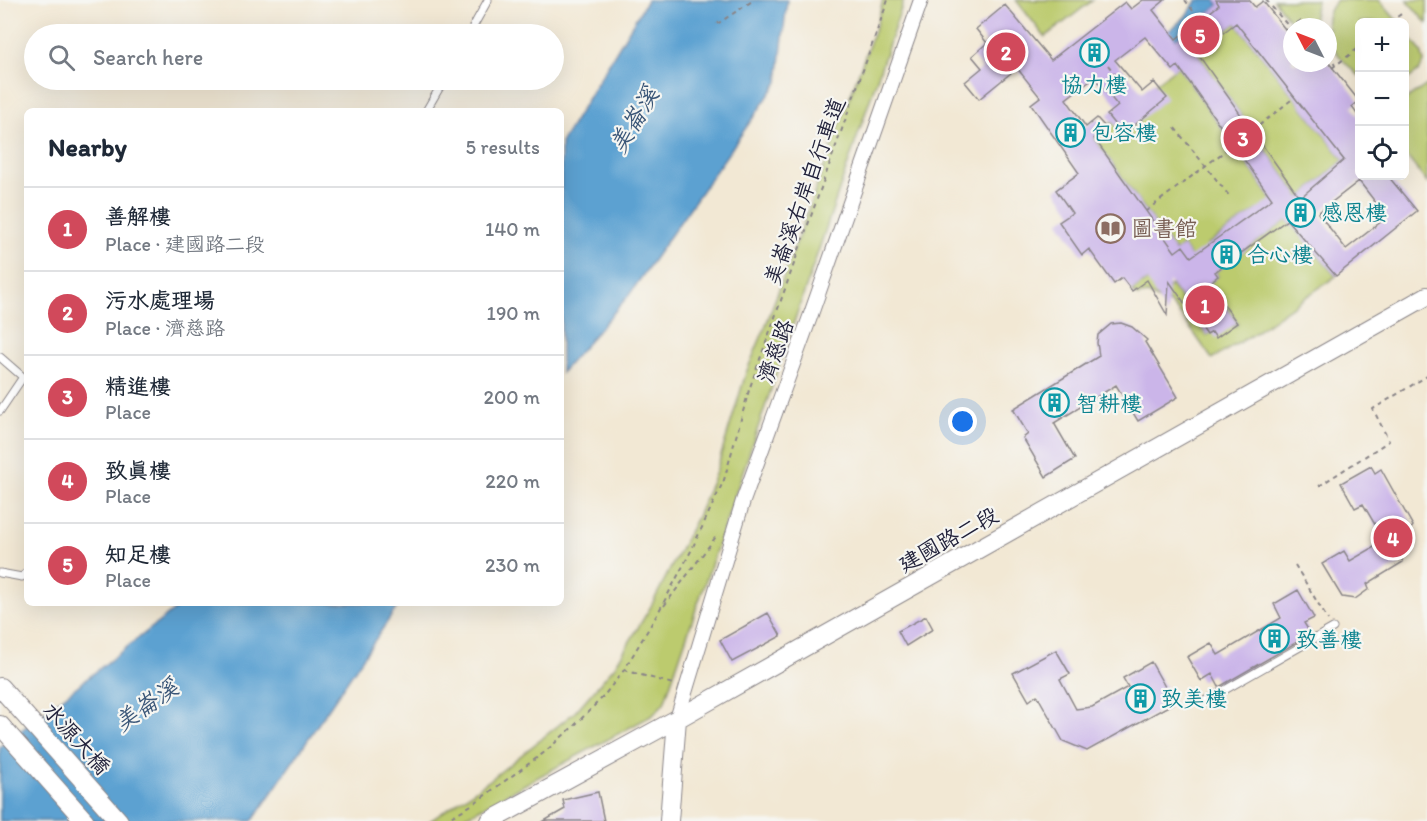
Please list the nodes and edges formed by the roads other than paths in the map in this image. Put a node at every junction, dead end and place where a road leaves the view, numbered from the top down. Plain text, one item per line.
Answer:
1 (488, 0) edge
2 (921, 0) edge
3 (475, 24) edge
4 (438, 90) edge
5 (428, 108) edge
6 (1427, 296) edge
7 (0, 357) edge
8 (0, 411) edge
9 (0, 573) edge
10 (24, 575) edge
11 (1333, 628) road end
12 (0, 687) edge
13 (1202, 703) dead end
14 (677, 718) junction
15 (0, 725) edge
16 (85, 821) edge
17 (119, 821) edge
18 (490, 821) edge
19 (669, 821) edge

1 - 3 lane
2 - 14 street, 濟慈路
4 - 5 lane
6 - 14 street, 建國路二段
7 - 8 lane
9 - 10 lane
11 - 13 lane
12 - 17 street, 水源大橋
14 - 18 street, 建國路二段
14 - 19 street
15 - 16 street

